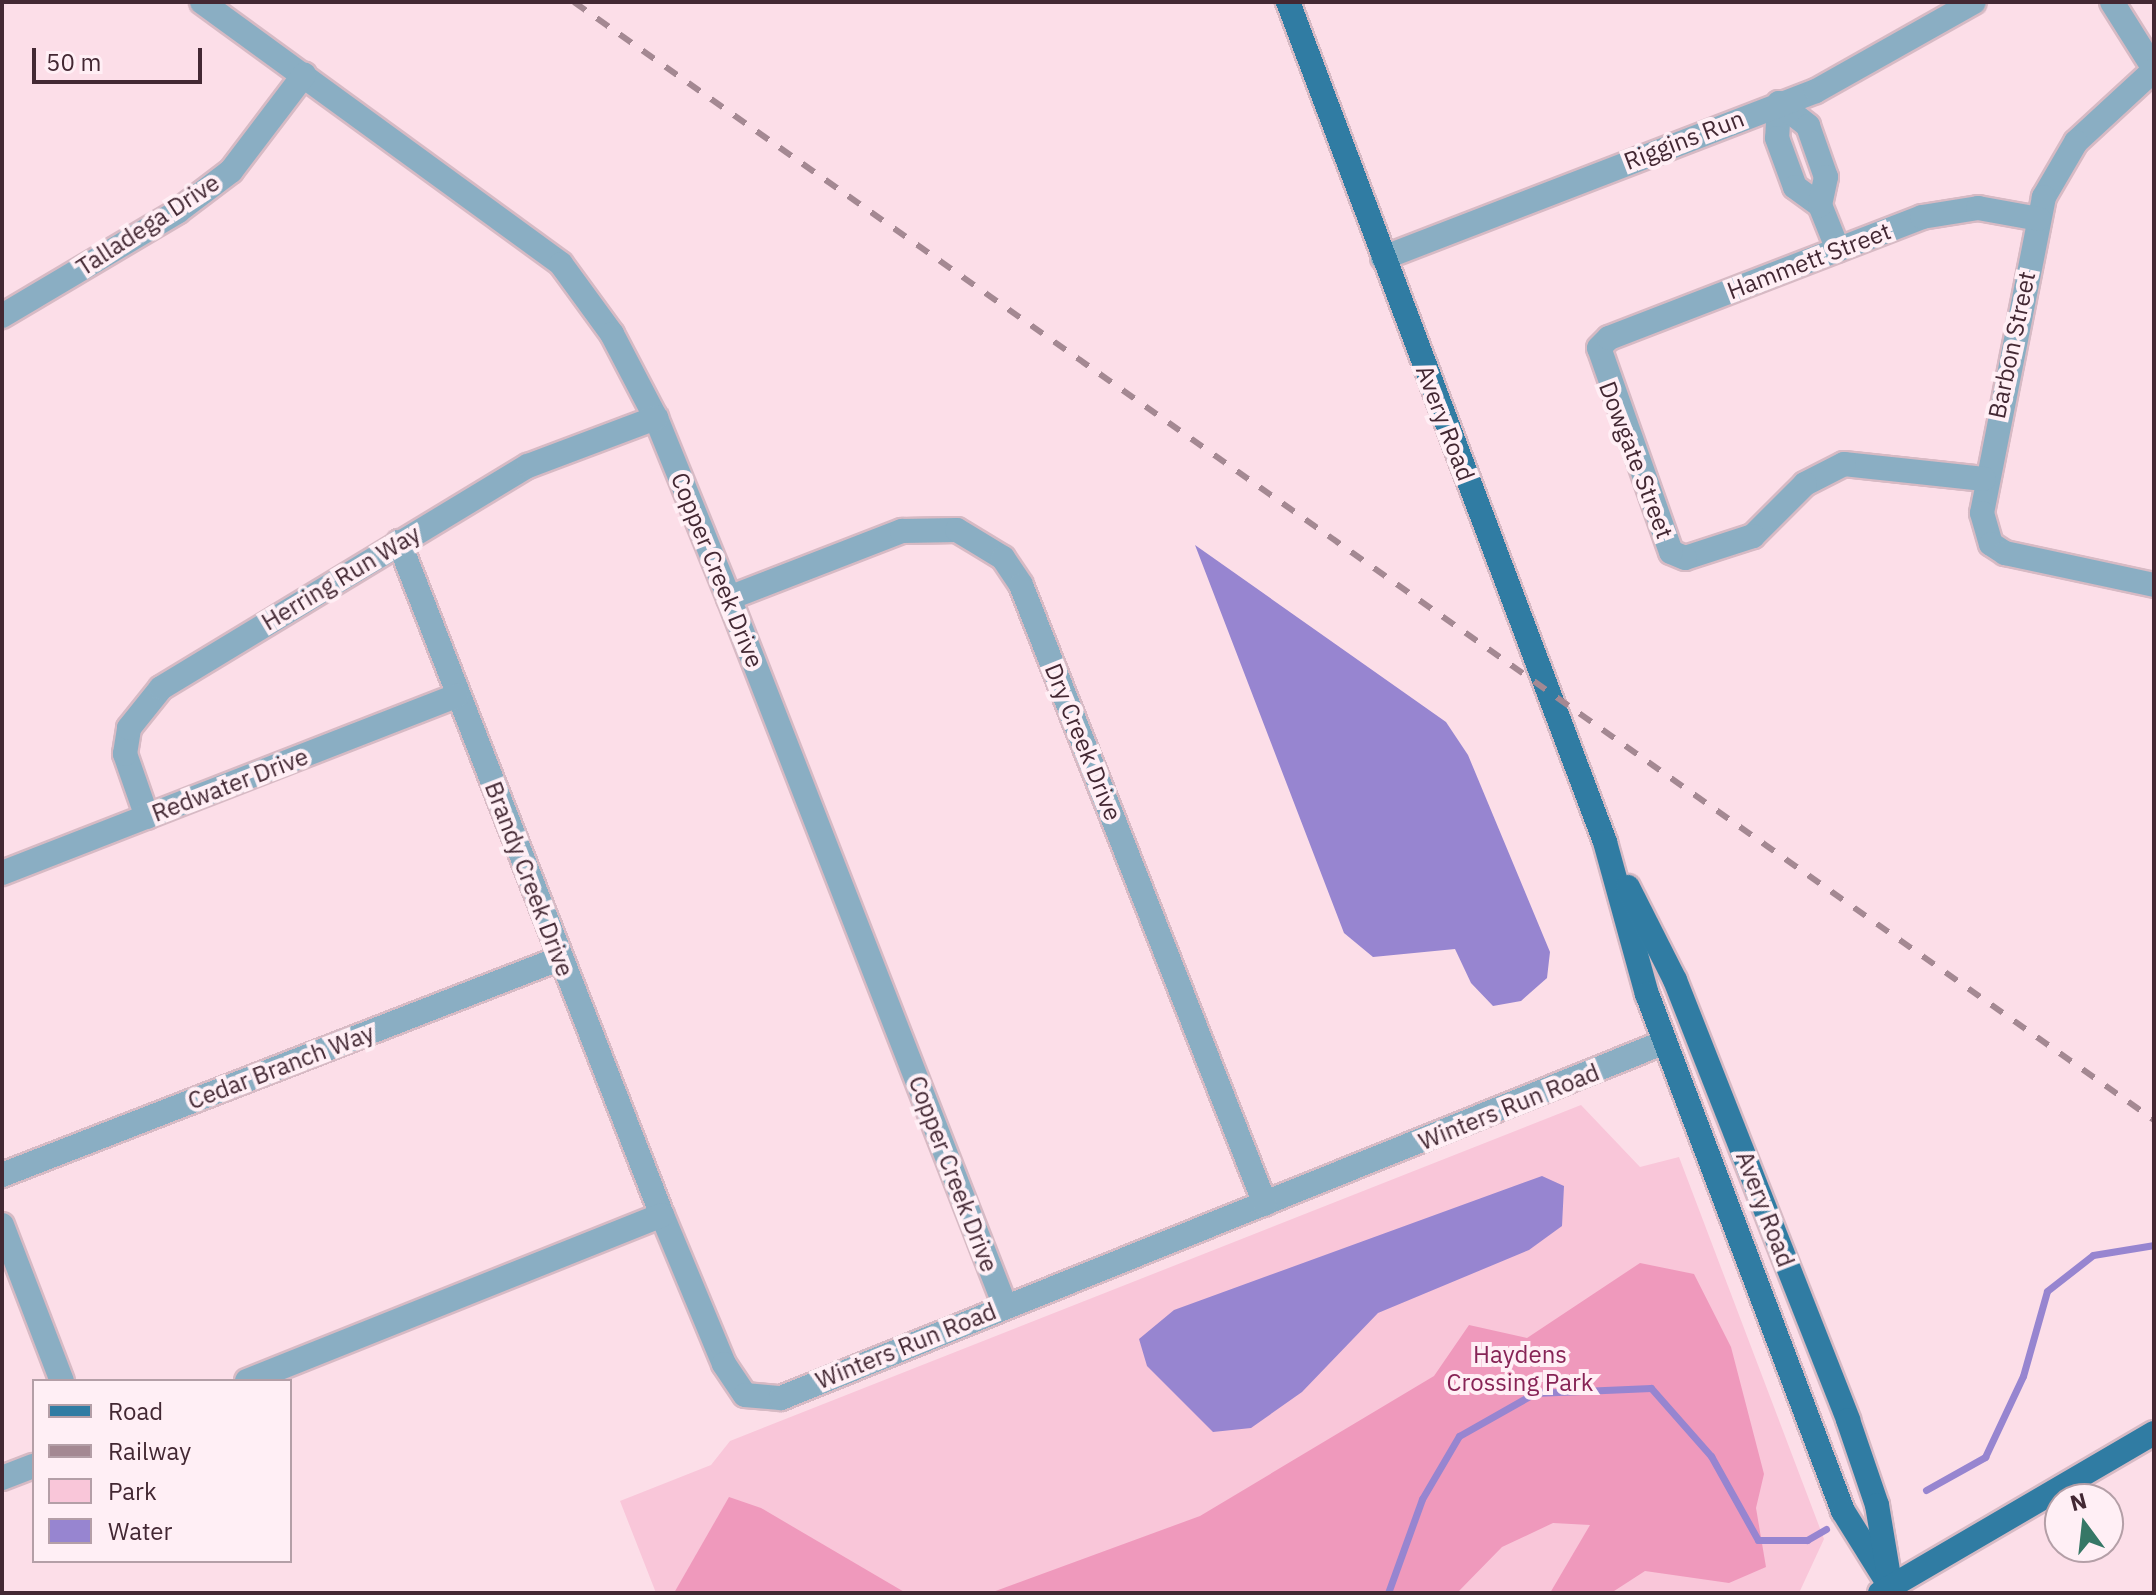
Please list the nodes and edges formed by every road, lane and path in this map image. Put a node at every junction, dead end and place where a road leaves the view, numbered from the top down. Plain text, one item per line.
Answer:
1 (202, 2) edge
2 (1288, 2) edge
3 (1974, 2) edge
4 (2112, 2) edge
5 (2154, 70) edge
6 (304, 75) junction
7 (1779, 103) junction
8 (1820, 205) junction
9 (2039, 219) junction
10 (1838, 250) junction
11 (1383, 258) junction
12 (2, 316) edge
13 (1599, 360) joint
14 (656, 418) junction
15 (1984, 479) junction
16 (399, 542) junction
17 (2154, 585) edge
18 (729, 598) junction
19 (457, 696) junction
20 (147, 817) junction
21 (1605, 842) junction
22 (2, 873) edge
23 (561, 958) junction
24 (1665, 1042) junction
25 (2, 1175) edge
26 (1265, 1204) junction
27 (662, 1215) junction
28 (2, 1225) edge
29 (1005, 1306) junction
30 (61, 1379) edge
31 (252, 1379) edge
32 (2154, 1433) edge
33 (32, 1467) edge
34 (2, 1478) edge
35 (1888, 1591) edge

1 - 6 street, Copper Creek Drive
2 - 11 main road, Avery Road
3 - 7 street, Riggins Run
4 - 5 street
5 - 9 street, Barbon Street
6 - 12 street, Talladega Drive
6 - 14 street, Copper Creek Drive
7 - 8 street
7 - 8 street
7 - 11 street, Riggins Run
8 - 10 street
9 - 10 street, Hammett Street
9 - 15 street, Barbon Street
10 - 13 street, Hammett Street
11 - 21 main road, Avery Road
13 - 15 street, Dowgate Street
14 - 16 street, Herring Run Way
14 - 18 street, Copper Creek Drive
15 - 17 street, Barbon Street
16 - 19 street, Brandy Creek Drive
16 - 20 street, Herring Run Way
18 - 26 street, Dry Creek Drive
18 - 29 street, Copper Creek Drive
19 - 20 street, Redwater Drive
19 - 23 street, Brandy Creek Drive
20 - 22 street, Redwater Drive
21 - 24 main road, Avery Road
21 - 35 main road, Avery Road
23 - 25 street, Cedar Branch Way
23 - 27 street, Brandy Creek Drive
24 - 26 street, Winters Run Road
24 - 35 main road, Avery Road
26 - 29 street, Winters Run Road
27 - 29 street, Winters Run Road
27 - 31 street
28 - 30 street
32 - 35 main road
33 - 34 street

